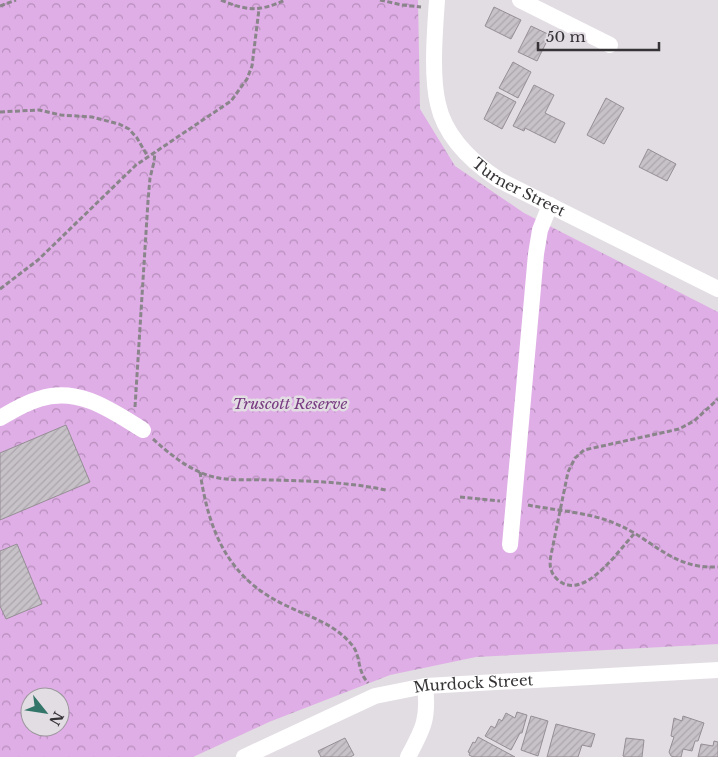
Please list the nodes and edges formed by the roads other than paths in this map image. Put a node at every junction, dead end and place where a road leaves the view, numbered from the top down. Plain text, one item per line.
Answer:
1 (520, 0) edge
2 (437, 3) edge
3 (610, 45) dead end
4 (550, 205) junction
5 (718, 289) edge
6 (0, 418) edge
7 (138, 427) road end
8 (510, 545) dead end
9 (718, 670) edge
10 (425, 686) junction
11 (244, 757) edge
12 (408, 757) edge

1 - 3 street
2 - 4 street, Turner Street
4 - 5 street, Turner Street
4 - 8 street
6 - 7 street
9 - 10 street, Murdock Street
10 - 11 street, Murdock Street
10 - 12 street

